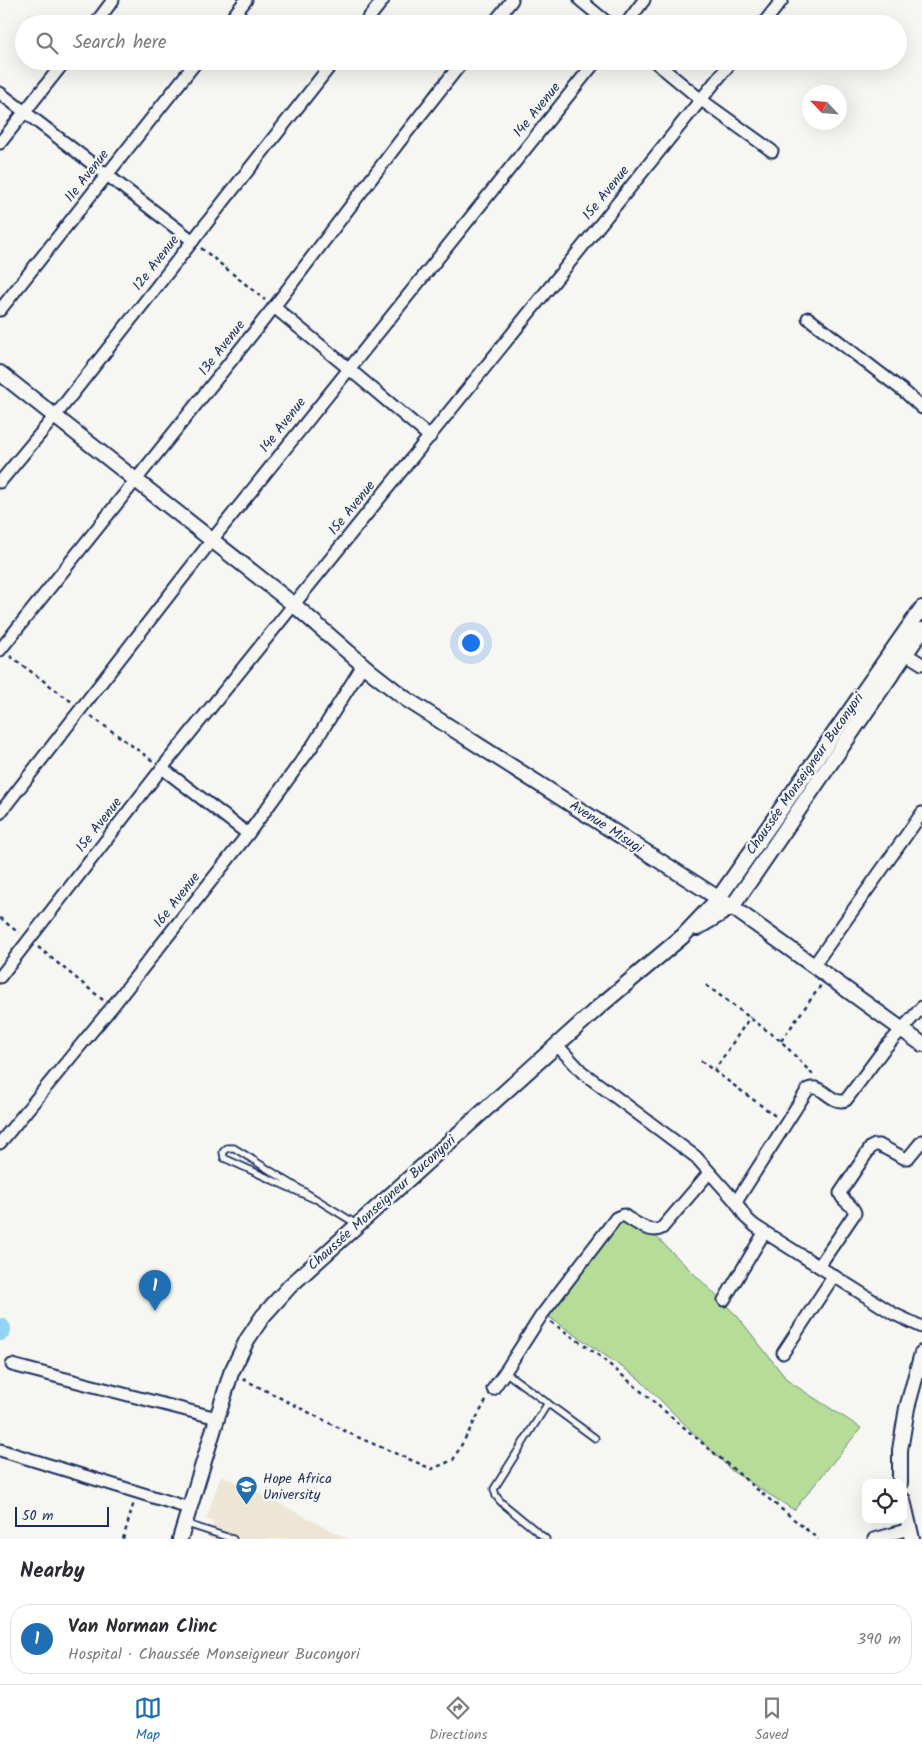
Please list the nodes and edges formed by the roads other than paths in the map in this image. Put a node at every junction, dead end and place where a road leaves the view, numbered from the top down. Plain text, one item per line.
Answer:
1 (113, 0) edge
2 (246, 0) edge
3 (382, 0) edge
4 (512, 0) edge
5 (580, 0) edge
6 (644, 0) edge
7 (782, 0) edge
8 (102, 15) edge
9 (234, 15) edge
10 (371, 15) edge
11 (500, 15) edge
12 (598, 15) edge
13 (633, 15) edge
14 (770, 15) edge
15 (58, 70) edge
16 (191, 70) edge
17 (327, 70) edge
18 (456, 70) edge
19 (589, 70) edge
20 (665, 70) edge
21 (725, 70) edge
22 (0, 93) edge
23 (700, 100) junction
24 (25, 113) junction
25 (0, 143) edge
26 (772, 151) dead end
27 (107, 175) junction
28 (193, 241) junction
29 (274, 307) junction
30 (0, 310) edge
31 (808, 318) dead end
32 (348, 368) junction
33 (0, 373) edge
34 (922, 408) edge
35 (55, 416) junction
36 (430, 436) junction
37 (137, 480) junction
38 (0, 482) edge
39 (212, 540) junction
40 (293, 604) junction
41 (922, 608) edge
42 (922, 630) edge
43 (0, 650) edge
44 (900, 650) junction
45 (922, 664) edge
46 (366, 668) junction
47 (162, 768) junction
48 (0, 813) edge
49 (922, 813) edge
50 (248, 834) junction
51 (718, 899) junction
52 (732, 907) junction
53 (683, 936) junction
54 (814, 965) junction
55 (0, 977) edge
56 (922, 1007) edge
57 (903, 1030) junction
58 (556, 1044) junction
59 (922, 1044) edge
60 (922, 1141) edge
61 (0, 1142) edge
62 (709, 1173) junction
63 (314, 1198) junction
64 (736, 1202) junction
65 (358, 1225) junction
66 (764, 1233) junction
67 (819, 1266) junction
68 (833, 1277) junction
69 (724, 1300) dead end
70 (922, 1327) edge
71 (783, 1353) dead end
72 (922, 1353) edge
73 (12, 1365) dead end
74 (506, 1372) junction
75 (493, 1389) road end
76 (548, 1403) junction
77 (217, 1418) junction
78 (594, 1438) dead end
79 (0, 1450) edge
80 (900, 1479) edge
81 (189, 1508) junction
82 (907, 1519) edge
83 (184, 1523) junction
84 (910, 1534) edge
85 (180, 1539) edge
86 (233, 1539) edge
87 (546, 1539) edge
88 (874, 1539) edge

1 - 8 street
2 - 9 street
3 - 10 street
4 - 11 street
5 - 12 street
6 - 13 street
7 - 14 street
15 - 24 street
16 - 27 street, 11e Avenue
17 - 28 street, 12e Avenue
18 - 29 street, 13e Avenue
19 - 32 street, 14e Avenue
20 - 23 street
21 - 23 street, 15e Avenue
22 - 24 street
23 - 26 street
23 - 36 street, 15e Avenue
24 - 25 street
24 - 27 street
27 - 28 street
27 - 30 street, 11e Avenue
28 - 35 street, 12e Avenue
29 - 32 street
29 - 37 street, 13e Avenue
31 - 34 street
32 - 36 street
32 - 39 street, 14e Avenue
33 - 35 street, Avenue Misugi
35 - 37 street, Avenue Misugi
35 - 38 street, 12e Avenue
36 - 40 street, 15e Avenue
37 - 39 street, Avenue Misugi
37 - 43 street, 13e Avenue
39 - 40 street, Avenue Misugi
39 - 48 street, 14e Avenue
40 - 46 street, Avenue Misugi
40 - 47 street, 15e Avenue
41 - 44 street, Chaussée Monseigneur Buconyori
42 - 44 street, Chaussée Monseigneur Buconyori
44 - 45 street
44 - 51 street, Chaussée Monseigneur Buconyori
44 - 52 street, Chaussée Monseigneur Buconyori
46 - 50 street, 16e Avenue
46 - 51 street, Avenue Misugi
47 - 50 street
47 - 55 street, 15e Avenue
49 - 54 street
50 - 61 street, 16e Avenue
51 - 52 street, Avenue Misugi
51 - 53 street, Chaussée Monseigneur Buconyori
52 - 53 street, Chaussée Monseigneur Buconyori
52 - 54 street, Avenue Misugi
53 - 58 street, Chaussée Monseigneur Buconyori
54 - 57 street, Avenue Misugi
56 - 57 street
57 - 59 street, Avenue Misugi
57 - 64 street
58 - 62 street
58 - 65 street, Chaussée Monseigneur Buconyori
60 - 67 street
62 - 64 street
62 - 74 street
63 - 63 lane
63 - 65 lane
64 - 66 street
65 - 77 street, Chaussée Monseigneur Buconyori
66 - 67 street
66 - 69 street
67 - 68 street
68 - 70 street
68 - 71 street
72 - 80 street
73 - 77 street
74 - 75 street
74 - 76 lane
76 - 78 lane
76 - 87 lane
77 - 81 street, Chaussée Monseigneur Buconyori
79 - 81 street
81 - 83 street, Chaussée Monseigneur Buconyori
82 - 84 street
83 - 85 street, Chaussée Monseigneur Buconyori
83 - 86 lane
84 - 88 street

